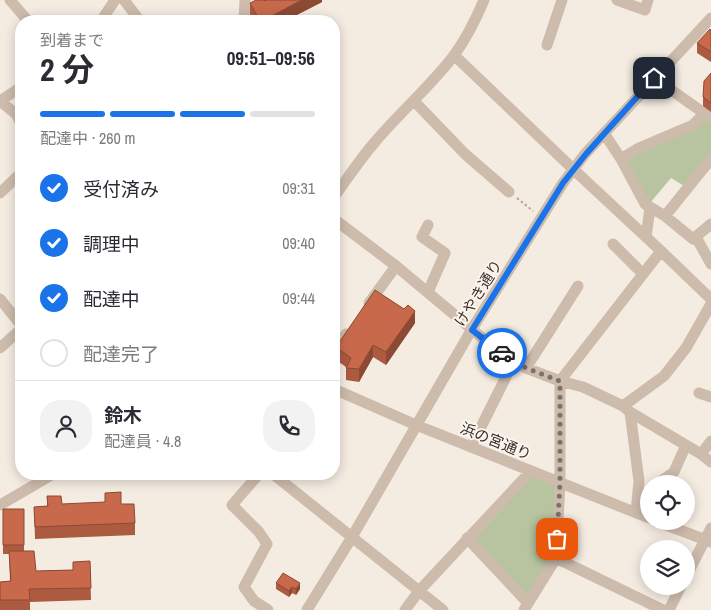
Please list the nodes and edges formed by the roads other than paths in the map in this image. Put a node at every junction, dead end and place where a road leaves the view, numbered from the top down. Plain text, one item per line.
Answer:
1 (10, 0) edge
2 (115, 0) edge
3 (124, 0) edge
4 (245, 0) edge
5 (484, 0) edge
6 (562, 0) edge
7 (617, 0) edge
8 (648, 0) edge
9 (23, 15) edge
10 (104, 15) edge
11 (135, 15) edge
12 (244, 15) edge
13 (711, 18) edge
14 (547, 44) dead end
15 (454, 55) junction
16 (654, 78) junction
17 (15, 91) edge
18 (0, 101) edge
19 (414, 101) junction
20 (15, 113) edge
21 (707, 116) edge
22 (604, 133) junction
23 (621, 159) junction
24 (711, 159) edge
25 (573, 169) junction
26 (706, 175) edge
27 (15, 179) edge
28 (340, 189) edge
29 (509, 192) road end
30 (0, 193) edge
31 (650, 208) junction
32 (665, 216) junction
33 (340, 224) edge
34 (711, 224) edge
35 (428, 225) dead end
36 (646, 237) junction
37 (696, 237) junction
38 (613, 244) dead end
39 (661, 250) junction
40 (711, 264) edge
41 (396, 266) junction
42 (643, 274) junction
43 (578, 286) dead end
44 (428, 292) junction
45 (0, 298) edge
46 (711, 299) edge
47 (711, 304) edge
48 (362, 312) edge
49 (15, 317) edge
50 (351, 327) edge
51 (472, 330) junction
52 (15, 334) edge
53 (340, 342) edge
54 (0, 348) edge
55 (514, 361) junction
56 (526, 368) junction
57 (560, 381) junction
58 (340, 392) edge
59 (699, 393) dead end
60 (711, 397) edge
61 (627, 409) junction
62 (416, 425) junction
63 (711, 441) edge
64 (686, 445) junction
65 (471, 447) junction
66 (701, 454) junction
67 (711, 462) edge
68 (531, 471) junction
69 (670, 475) edge
70 (42, 480) edge
71 (254, 480) edge
72 (280, 480) edge
73 (560, 483) junction
74 (638, 497) joint
75 (0, 504) edge
76 (636, 513) junction
77 (640, 515) edge
78 (711, 528) edge
79 (679, 530) edge
80 (352, 538) junction
81 (468, 538) junction
82 (708, 541) edge
83 (556, 558) junction
84 (695, 562) edge
85 (419, 591) junction
86 (676, 595) edge
87 (526, 606) edge
88 (268, 610) edge
89 (307, 610) edge
90 (405, 610) edge
91 (443, 610) edge
92 (663, 610) edge
93 (669, 610) edge

1 - 9 street
2 - 10 street
3 - 11 street
4 - 12 street
5 - 15 street
6 - 14 street
7 - 8 street
13 - 16 street, けやき通り
15 - 19 street
15 - 25 street
16 - 21 street
16 - 22 street, けやき通り
17 - 18 street
18 - 20 street
19 - 28 street
19 - 29 street
21 - 23 street
22 - 23 street
22 - 25 street, けやき通り
23 - 31 street
24 - 26 street
25 - 36 street
25 - 51 street, けやき通り
26 - 32 street
27 - 30 street
31 - 32 street
31 - 36 street
32 - 37 street
33 - 41 street
34 - 37 street
35 - 44 street
36 - 39 street
37 - 40 street
38 - 42 street
39 - 42 street
39 - 46 street
41 - 44 street
41 - 48 street
42 - 57 street
43 - 56 street
44 - 51 street
45 - 49 street
47 - 61 street
50 - 53 street
51 - 55 street
51 - 62 street, けやき通り
52 - 54 street
55 - 56 street
55 - 65 street
56 - 57 street
57 - 61 street
57 - 73 street
58 - 62 street, 浜の宮通り
59 - 60 street
61 - 64 street
61 - 74 street
62 - 65 street, 浜の宮通り
62 - 80 street, けやき通り
63 - 66 street
64 - 66 street
64 - 69 street
65 - 68 street, 浜の宮通り
66 - 67 street
68 - 73 street, 浜の宮通り
68 - 81 street
70 - 75 street
71 - 88 street
72 - 80 street
73 - 76 street, 浜の宮通り
73 - 83 street
74 - 76 street
76 - 77 street, 浜の宮通り
78 - 82 street
79 - 82 street
80 - 85 street
80 - 89 street, けやき通り
81 - 85 street
81 - 87 street
82 - 84 street
83 - 87 street
83 - 92 street
85 - 90 street
85 - 91 street
86 - 93 street

